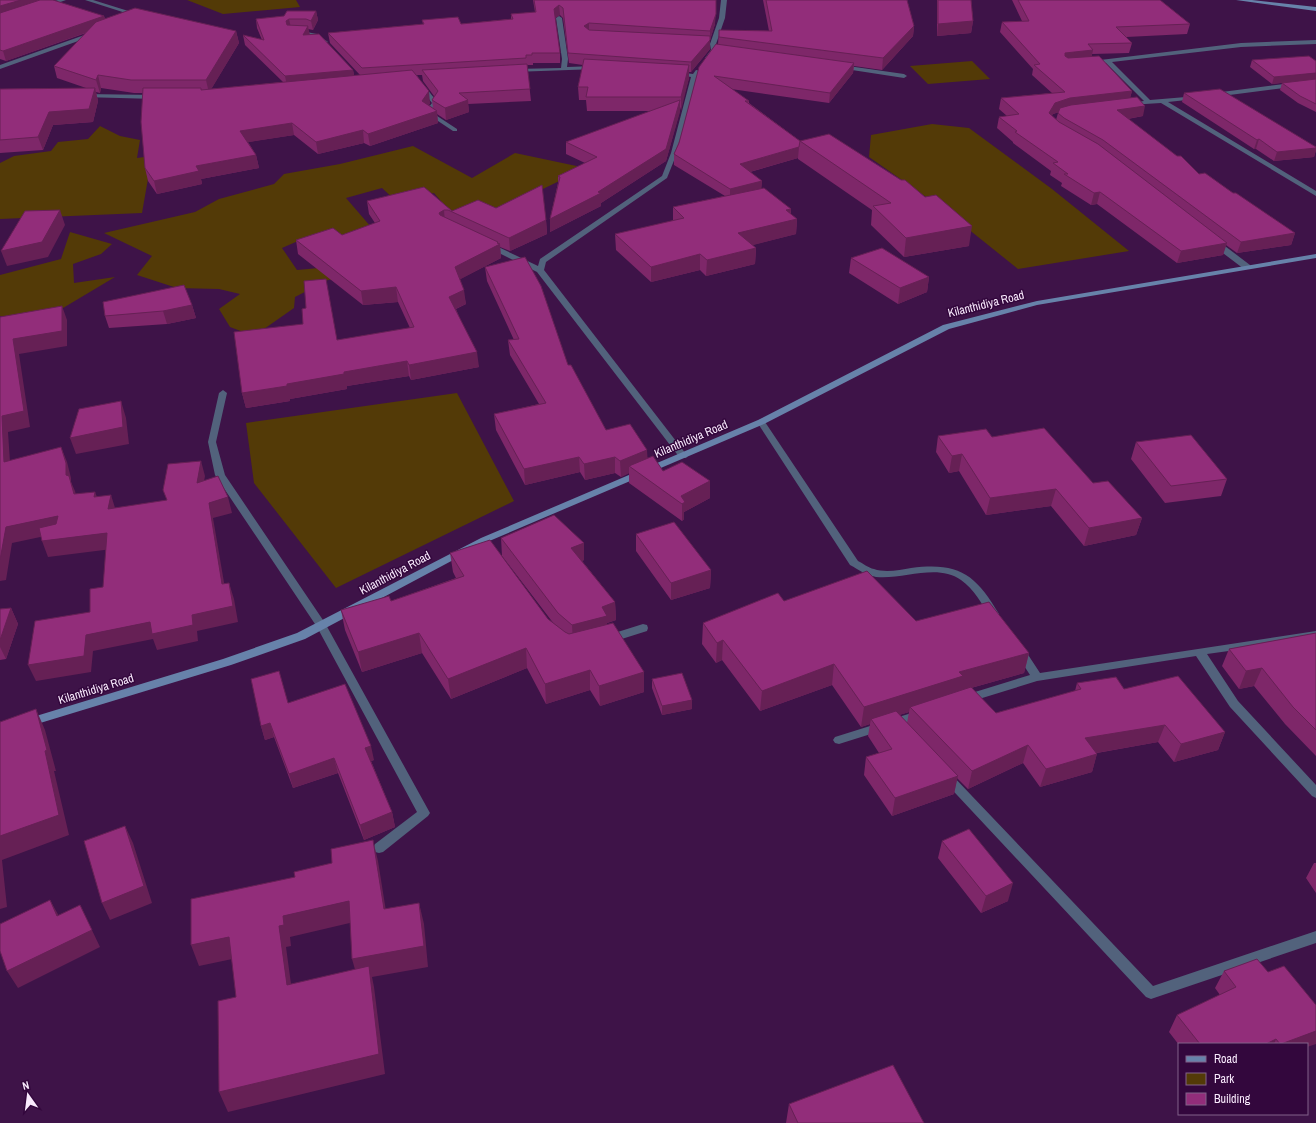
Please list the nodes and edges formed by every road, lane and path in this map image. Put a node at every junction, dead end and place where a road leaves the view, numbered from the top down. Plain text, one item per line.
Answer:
1 (62, 0) edge
2 (88, 0) edge
3 (724, 0) edge
4 (1239, 0) edge
5 (1249, 1) edge
6 (42, 6) edge
7 (1316, 9) edge
8 (559, 18) edge
9 (127, 22) edge
10 (291, 32) edge
11 (97, 33) edge
12 (1316, 42) edge
13 (327, 44) edge
14 (1108, 62) junction
15 (1087, 64) edge
16 (0, 67) edge
17 (837, 67) edge
18 (599, 68) edge
19 (564, 69) junction
20 (511, 72) edge
21 (671, 74) edge
22 (694, 76) junction
23 (904, 76) dead end
24 (416, 78) edge
25 (1315, 83) edge
26 (1210, 95) edge
27 (78, 96) edge
28 (164, 96) edge
29 (1203, 96) edge
30 (1163, 101) junction
31 (1149, 102) junction
32 (1127, 105) edge
33 (456, 130) dead end
34 (1316, 194) edge
35 (1210, 239) edge
36 (482, 243) edge
37 (1316, 256) edge
38 (1247, 267) junction
39 (540, 270) junction
40 (223, 392) dead end
41 (761, 422) junction
42 (683, 456) junction
43 (1002, 625) edge
44 (321, 626) junction
45 (643, 628) dead end
46 (1316, 635) edge
47 (602, 641) edge
48 (1015, 644) edge
49 (1200, 653) junction
50 (1037, 677) junction
51 (955, 703) edge
52 (932, 710) edge
53 (895, 722) junction
54 (15, 726) edge
55 (906, 734) edge
56 (839, 740) dead end
57 (939, 768) edge
58 (1316, 792) edge
59 (379, 848) dead end
60 (1316, 936) edge

1 - 6 street
2 - 9 street
3 - 22 street
4 - 5 street
5 - 7 street
8 - 19 street
10 - 13 street
11 - 16 street
12 - 14 street
14 - 15 street
14 - 31 street
17 - 23 street
18 - 19 street
19 - 20 street
21 - 22 street
22 - 39 street
24 - 33 street
25 - 26 street
27 - 28 street
29 - 30 street
30 - 31 street
30 - 34 street
31 - 32 street
35 - 38 street
36 - 39 street
37 - 38 street, Kilanthidiya Road
38 - 41 street, Kilanthidiya Road
39 - 42 street
40 - 44 street
41 - 42 street, Kilanthidiya Road
41 - 43 street
42 - 44 street, Kilanthidiya Road
44 - 54 street, Kilanthidiya Road
44 - 59 street
45 - 47 street
46 - 49 street
48 - 50 street
49 - 50 street
49 - 58 street
50 - 51 street
52 - 53 street
53 - 55 street
53 - 56 street
57 - 60 street

